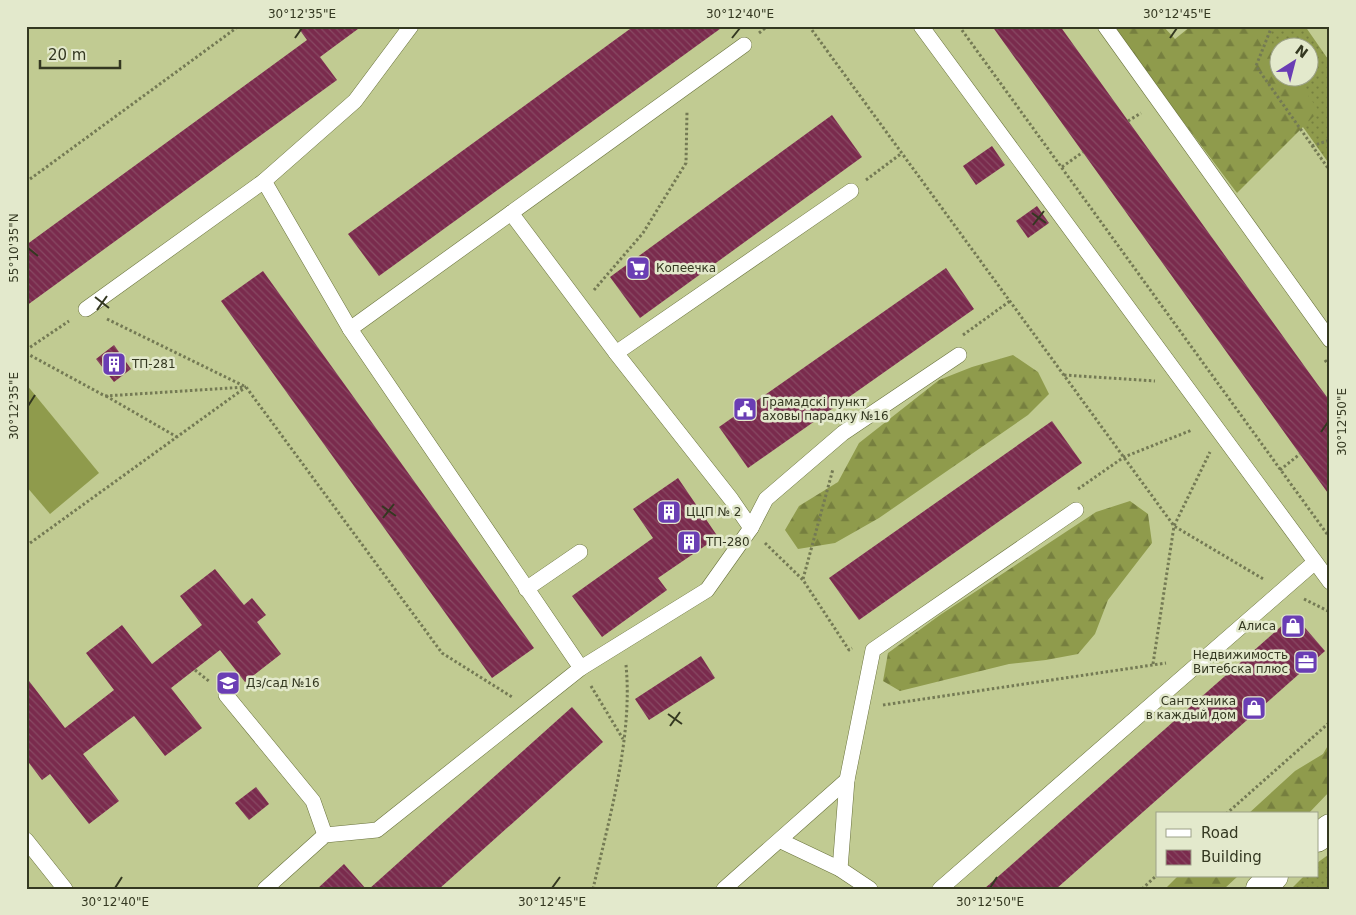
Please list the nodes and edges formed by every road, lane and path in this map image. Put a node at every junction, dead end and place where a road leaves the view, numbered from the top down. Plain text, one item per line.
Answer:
1 (239, 26) edge
2 (410, 26) edge
3 (809, 26) edge
4 (921, 26) edge
5 (959, 26) edge
6 (1105, 26) edge
7 (1272, 26) edge
8 (744, 45) dead end
9 (687, 85) junction
10 (1145, 110) dead end
11 (1128, 121) dead end
12 (1330, 140) edge
13 (1312, 146) junction
14 (1083, 152) dead end
15 (902, 153) junction
16 (1062, 167) junction
17 (1330, 171) edge
18 (264, 181) junction
19 (26, 182) edge
20 (851, 191) joint
21 (511, 213) junction
22 (580, 305) junction
23 (86, 309) junction
24 (350, 329) junction
25 (1330, 340) edge
26 (26, 352) edge
27 (616, 353) junction
28 (959, 355) dead end
29 (1064, 375) junction
30 (1182, 381) junction
31 (246, 387) junction
32 (105, 396) junction
33 (1216, 427) junction
34 (178, 437) junction
35 (1300, 454) dead end
36 (1124, 457) junction
37 (1280, 470) junction
38 (1075, 491) dead end
39 (1076, 510) dead end
40 (1174, 526) junction
41 (750, 528) junction
42 (1330, 538) edge
43 (26, 546) edge
44 (580, 552) dead end
45 (1315, 562) junction
46 (1330, 582) edge
47 (526, 589) junction
48 (1283, 591) junction
49 (1330, 612) edge
50 (624, 641) junction
51 (857, 645) dead end
52 (849, 650) junction
53 (1204, 659) junction
54 (851, 660) dead end
55 (1153, 664) junction
56 (581, 668) junction
57 (226, 696) dead end
58 (530, 708) junction
59 (862, 708) junction
60 (1330, 722) edge
61 (623, 739) junction
62 (847, 780) junction
63 (1228, 812) edge
64 (1330, 828) edge
65 (325, 835) junction
66 (1318, 839) edge
67 (26, 840) edge
68 (780, 841) junction
69 (840, 869) junction
70 (1156, 876) edge
71 (1272, 878) edge
72 (65, 889) edge
73 (265, 889) edge
74 (593, 889) edge
75 (724, 889) edge
76 (870, 889) edge
77 (940, 889) edge
78 (1142, 889) edge
79 (1260, 889) edge

1 - 19 path
2 - 18 lane
3 - 15 path
4 - 30 lane
5 - 16 path
6 - 25 lane
7 - 13 path
8 - 9 lane
9 - 21 lane
9 - 22 path
10 - 11 path
12 - 13 path
13 - 17 path
14 - 16 path
15 - 20 path
15 - 29 path
16 - 37 path
18 - 23 lane
18 - 24 lane
20 - 27 lane
21 - 22 lane
21 - 24 lane
22 - 27 lane
23 - 26 path
23 - 31 path
24 - 47 lane
26 - 32 path
27 - 41 lane
28 - 41 lane
29 - 30 path
29 - 36 path
30 - 33 lane
31 - 32 path
31 - 34 path
31 - 58 path
32 - 34 path
33 - 36 path
33 - 40 path
33 - 45 lane
34 - 43 path
35 - 37 path
36 - 38 path
36 - 40 path
37 - 42 path
39 - 59 lane
40 - 48 path
40 - 55 path
41 - 50 lane
41 - 52 path
44 - 47 lane
45 - 46 lane
45 - 48 lane
47 - 56 lane
48 - 49 path
48 - 53 lane
50 - 56 lane
50 - 61 path
51 - 52 path
52 - 54 path
53 - 55 path
53 - 77 lane
55 - 59 path
56 - 58 lane
56 - 61 path
57 - 65 lane
58 - 65 lane
59 - 62 lane
60 - 63 path
61 - 74 path
62 - 68 lane
62 - 69 lane
64 - 66 main road
65 - 73 lane
67 - 72 lane
68 - 69 lane
68 - 75 lane
69 - 76 lane
70 - 78 path
71 - 79 main road

